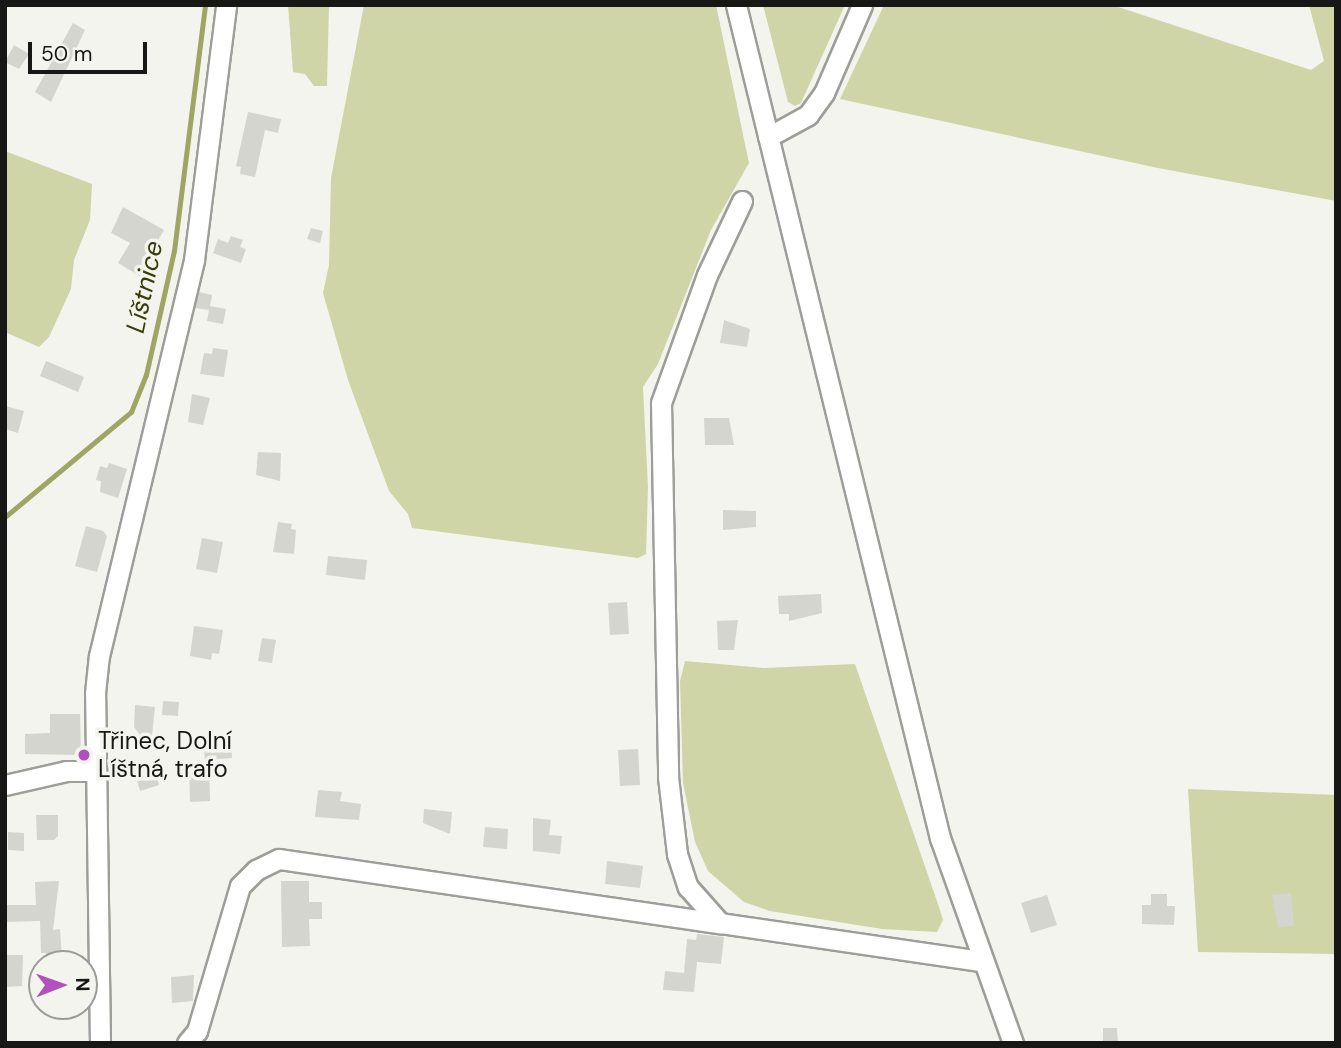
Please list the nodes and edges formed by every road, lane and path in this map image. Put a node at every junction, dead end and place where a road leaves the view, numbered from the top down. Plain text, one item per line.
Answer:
1 (226, 5) edge
2 (736, 5) edge
3 (862, 5) edge
4 (768, 137) junction
5 (742, 201) dead end
6 (94, 771) junction
7 (5, 785) edge
8 (720, 923) junction
9 (981, 961) junction
10 (100, 1043) edge
11 (187, 1043) edge
12 (1013, 1043) edge

1 - 6 street
2 - 4 street
3 - 4 street
4 - 9 street
5 - 8 street
6 - 7 street
6 - 10 street
8 - 9 street
8 - 11 street
9 - 12 street

